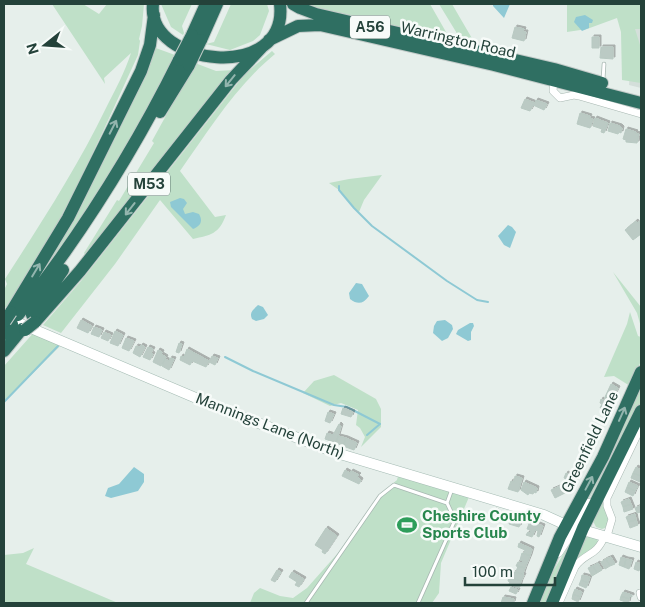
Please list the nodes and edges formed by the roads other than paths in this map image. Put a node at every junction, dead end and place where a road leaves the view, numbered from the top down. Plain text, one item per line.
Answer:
1 (206, 4) edge
2 (217, 4) edge
3 (280, 4) edge
4 (293, 4) edge
5 (154, 9) edge
6 (196, 38) junction
7 (266, 43) junction
8 (452, 50) junction
9 (493, 60) junction
10 (604, 64) dead end
11 (554, 80) junction
12 (603, 83) junction
13 (641, 95) edge
14 (641, 102) edge
15 (641, 114) edge
16 (15, 324) edge
17 (4, 351) edge
18 (641, 372) edge
19 (641, 411) edge
20 (641, 427) edge
21 (452, 488) junction
22 (447, 502) junction
23 (576, 509) junction
24 (544, 515) junction
25 (575, 527) junction
26 (606, 536) junction
27 (641, 547) edge
28 (306, 603) edge
29 (418, 603) edge
30 (534, 603) edge
31 (552, 603) edge
32 (559, 603) edge

1 - 6 highway, M53
2 - 6 highway, M53
3 - 7 highway
4 - 8 highway, Warrington Road / A56
5 - 7 highway, Warrington Road
16 -> 5 highway, M53
6 - 16 highway, M53, bridge
7 - 8 highway, Warrington Road / A56
7 -> 16 highway, M53
8 - 9 highway, Warrington Road / A56
9 - 11 highway, Warrington Road / A56
9 - 12 highway, Warrington Road / A56
10 - 12 lane
11 - 14 highway, Warrington Road / A56
11 - 15 street
12 - 13 highway, Warrington Road / A56
16 - 17 highway, M53
16 - 21 street, Mannings Lane (North)
23 -> 18 highway, Greenfield Lane
19 - 25 highway
20 - 26 street
21 - 22 lane
21 - 24 street, Mannings Lane (North)
22 - 28 lane
22 - 29 lane
23 - 24 street, Mannings Lane (North)
23 - 25 highway, Greenfield Lane
24 - 25 street, Mannings Lane (North)
25 - 26 street, Mannings Lane (North)
25 - 30 highway
25 - 31 highway
26 - 27 street, Mannings Lane (North)
26 - 32 street

